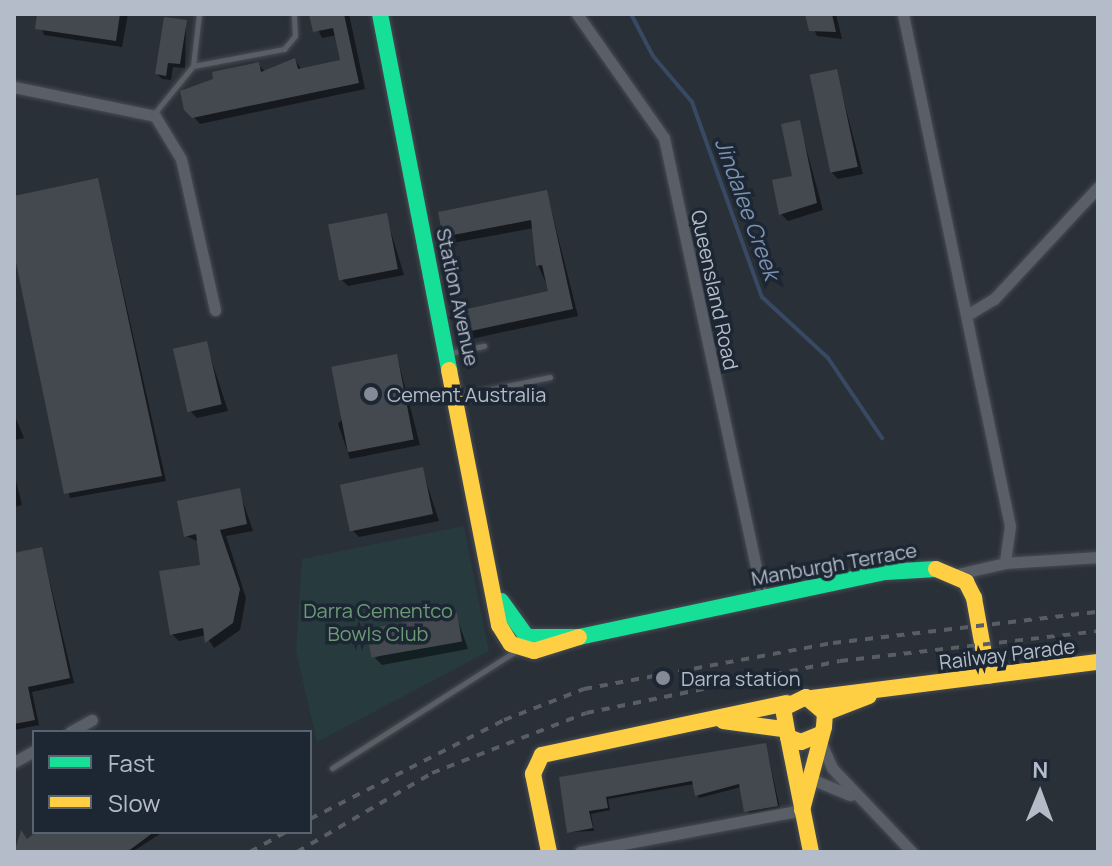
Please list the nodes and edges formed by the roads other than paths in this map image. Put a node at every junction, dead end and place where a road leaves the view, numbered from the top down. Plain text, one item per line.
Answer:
1 (199, 14) edge
2 (294, 14) edge
3 (380, 14) edge
4 (577, 14) edge
5 (903, 14) edge
6 (193, 66) junction
7 (14, 87) edge
8 (152, 115) junction
9 (1098, 187) edge
10 (215, 310) dead end
11 (967, 315) junction
12 (484, 346) dead end
13 (449, 353) junction
14 (550, 377) dead end
15 (458, 396) junction
16 (1098, 557) edge
17 (1005, 563) junction
18 (958, 574) junction
19 (762, 597) junction
20 (527, 645) junction
21 (1096, 666) edge
22 (988, 676) junction
23 (921, 685) junction
24 (812, 698) junction
25 (787, 703) junction
26 (825, 713) junction
27 (705, 719) junction
28 (92, 720) dead end
29 (74, 730) edge
30 (785, 733) junction
31 (820, 737) junction
32 (32, 752) edge
33 (14, 762) edge
34 (332, 768) dead end
35 (791, 774) junction
36 (810, 777) junction
37 (864, 804) junction
38 (802, 810) junction
39 (549, 852) edge
40 (580, 852) edge
41 (811, 852) edge
42 (912, 852) edge

1 - 6 lane
2 - 6 lane
3 - 13 street, Station Avenue
4 - 19 street, Queensland Road
5 - 11 street
6 - 8 lane
7 - 8 street
8 - 10 street
9 - 11 street
11 - 17 street
12 - 13 lane
13 - 15 street, Station Avenue
14 - 15 lane
15 - 20 street, Station Avenue
16 - 17 street, Manburgh Terrace
17 - 18 street, Manburgh Terrace
18 - 19 street, Manburgh Terrace
18 - 22 street
19 - 20 street, Manburgh Terrace
20 - 34 lane
21 - 22 street, Railway Parade
22 - 23 street, Railway Parade
23 - 24 street, Railway Parade
23 - 26 street, Railway Parade
24 - 25 street
24 - 26 street
25 - 27 street
25 - 30 street
26 - 31 street
27 - 30 street
27 - 39 street
28 - 29 street
30 - 31 street
30 - 35 street
31 - 36 street
31 - 37 street
32 - 33 street
35 - 36 street
35 - 38 street
36 - 37 street
36 - 38 street
37 - 42 street
38 - 40 street
38 - 41 street

